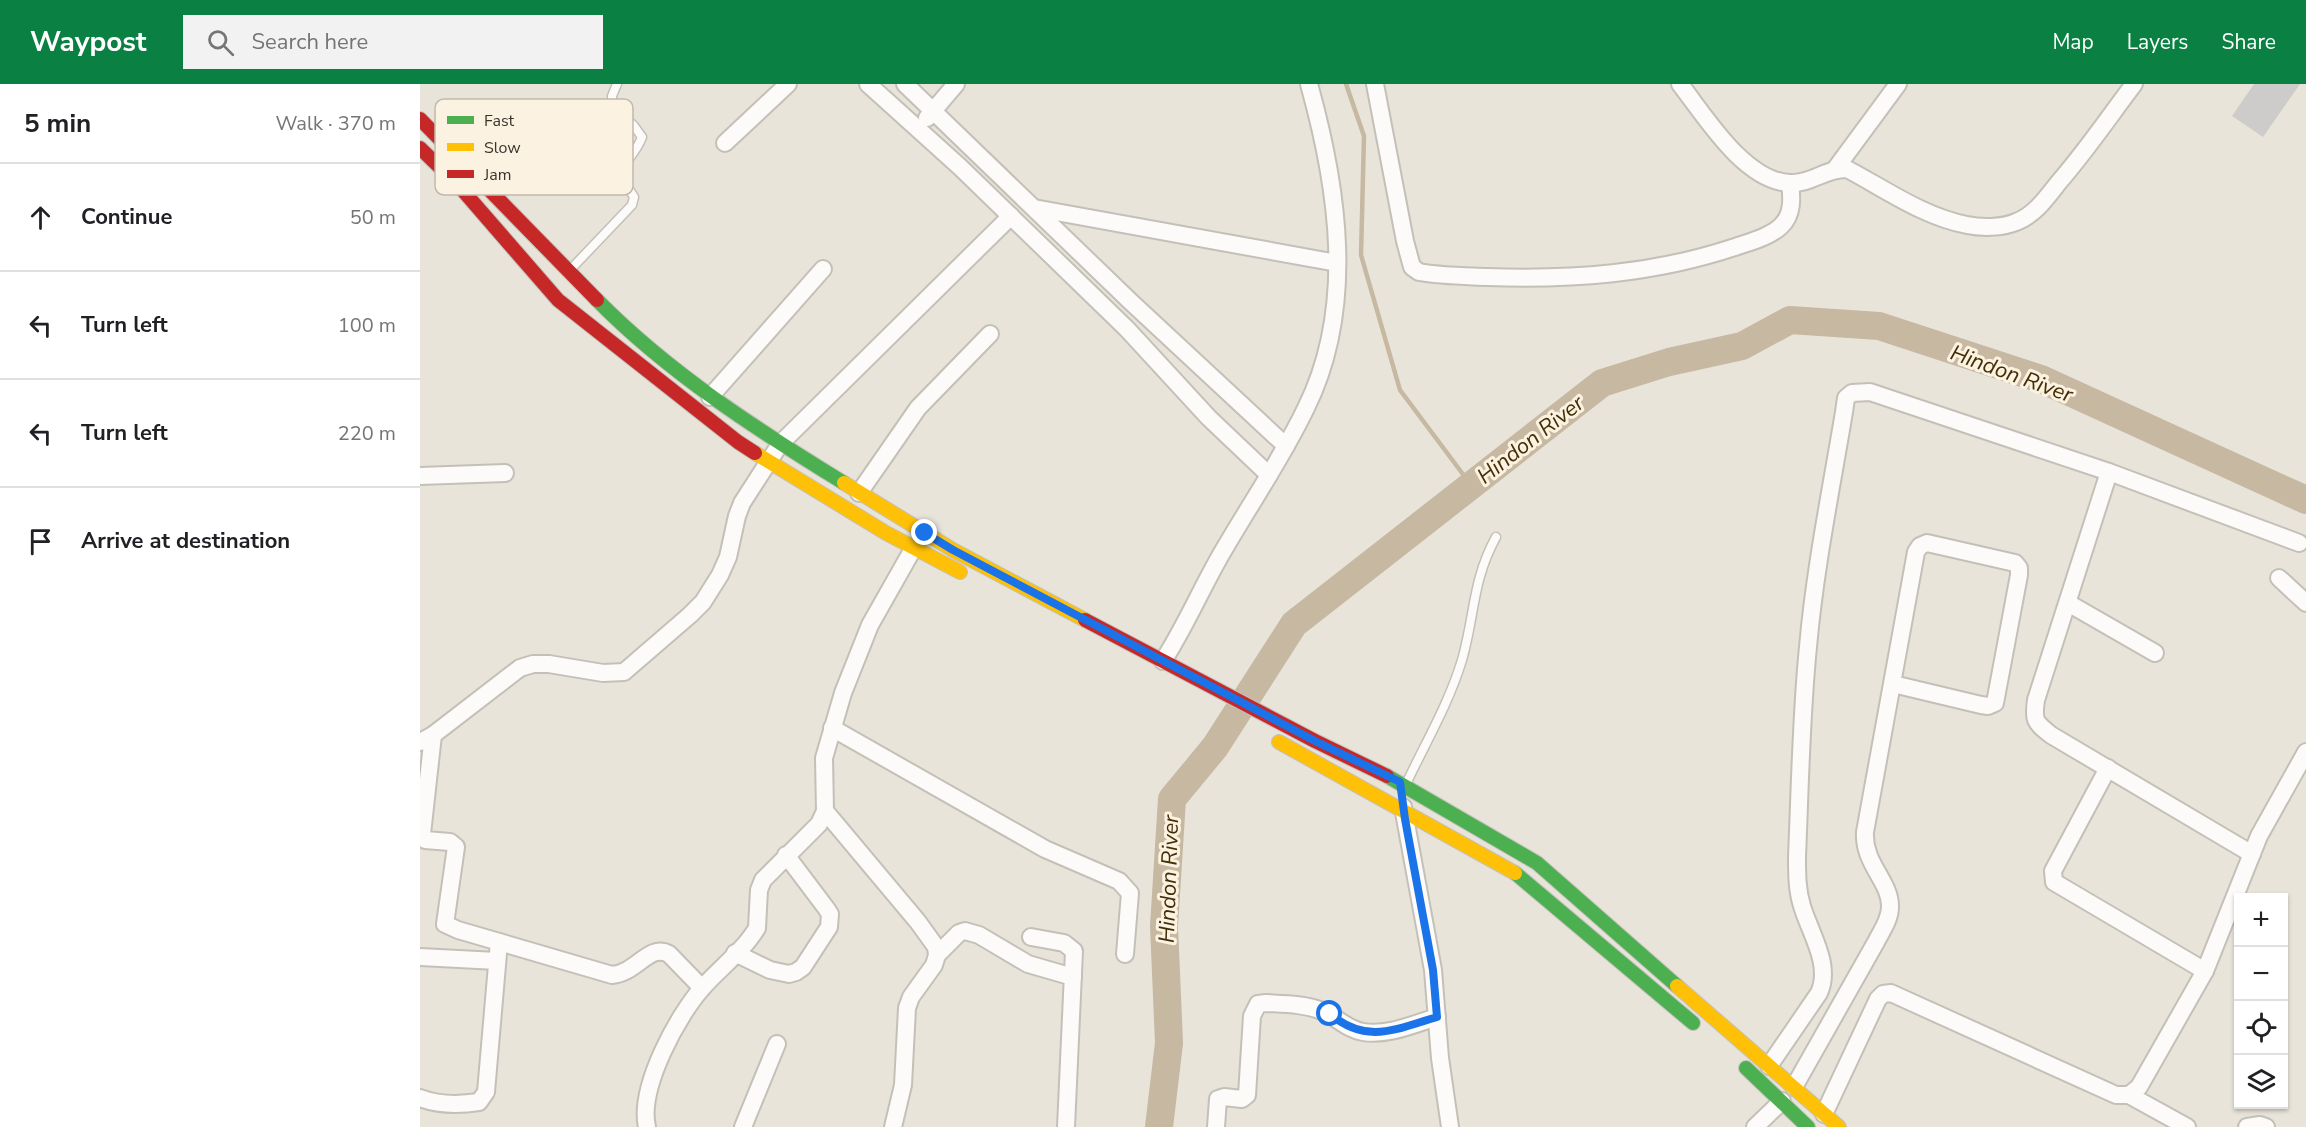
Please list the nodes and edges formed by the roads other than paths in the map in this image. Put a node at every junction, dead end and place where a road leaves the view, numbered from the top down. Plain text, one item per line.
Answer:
1 (617, 84) edge
2 (788, 84) edge
3 (868, 84) edge
4 (905, 84) edge
5 (956, 84) edge
6 (1309, 84) edge
7 (1375, 84) edge
8 (1680, 84) edge
9 (1898, 84) edge
10 (2134, 84) edge
11 (612, 99) edge
12 (420, 119) edge
13 (925, 120) junction
14 (633, 125) edge
15 (435, 134) edge
16 (725, 143) dead end
17 (420, 148) edge
18 (633, 151) edge
19 (435, 163) edge
20 (1836, 168) junction
21 (1790, 183) junction
22 (467, 195) edge
23 (494, 195) edge
24 (633, 195) edge
25 (1033, 208) junction
26 (1011, 216) junction
27 (1337, 263) junction
28 (823, 268) dead end
29 (569, 271) junction
30 (990, 334) dead end
31 (710, 397) junction
32 (780, 444) junction
33 (1278, 461) junction
34 (768, 462) junction
35 (2109, 472) junction
36 (505, 473) dead end
37 (420, 476) edge
38 (859, 494) junction
39 (1496, 537) dead end
40 (2299, 543) dead end
41 (913, 549) junction
42 (976, 563) junction
43 (2279, 578) dead end
44 (2068, 603) junction
45 (2306, 603) edge
46 (2155, 653) dead end
47 (1166, 663) junction
48 (1893, 684) junction
49 (832, 728) junction
50 (1265, 735) dead end
51 (427, 738) edge
52 (2306, 752) edge
53 (2108, 768) junction
54 (1403, 783) junction
55 (1403, 810) junction
56 (825, 811) junction
57 (1457, 816) junction
58 (1445, 834) junction
59 (2252, 854) junction
60 (786, 855) junction
61 (1031, 937) dead end
62 (499, 942) junction
63 (735, 953) junction
64 (1125, 954) dead end
65 (937, 955) junction
66 (420, 957) edge
67 (497, 961) junction
68 (2205, 971) junction
69 (1073, 977) junction
70 (702, 988) junction
71 (1437, 1017) junction
72 (1700, 1029) dead end
73 (777, 1044) dead end
74 (1736, 1060) dead end
75 (1769, 1066) junction
76 (1794, 1087) junction
77 (2129, 1095) junction
78 (420, 1098) edge
79 (1782, 1101) junction
80 (1824, 1114) junction
81 (647, 1127) edge
82 (743, 1127) edge
83 (893, 1127) edge
84 (1066, 1127) edge
85 (1216, 1127) edge
86 (1450, 1127) edge
87 (1755, 1127) edge
88 (1808, 1127) edge
89 (1839, 1127) edge
90 (2187, 1127) edge
91 (2247, 1127) edge
92 (2266, 1127) edge

1 - 11 lane
2 - 16 street
3 - 13 street
4 - 13 street
5 - 13 street
6 - 27 street
7 - 21 street
8 - 21 street
9 - 20 street
10 - 20 street
12 - 15 main road
13 - 25 street
13 - 26 street
14 - 18 lane
17 - 19 main road
20 - 21 street
22 - 34 main road
23 - 29 main road
24 - 29 lane
25 - 27 street
25 - 33 street
26 - 32 street
26 - 33 street
27 - 33 street
28 - 31 street
29 - 31 main road
30 - 38 street
31 - 32 main road
32 - 34 street
32 - 38 main road
33 - 47 street
34 - 41 main road
34 - 51 street
35 - 40 street
35 - 44 street
35 - 75 street
36 - 37 street
38 - 42 main road
39 - 54 lane
41 - 42 main road
41 - 49 street
42 - 47 main road
43 - 45 street
44 - 46 street
44 - 53 street
47 - 54 main road
48 - 48 street
48 - 76 street
49 - 56 street
49 - 64 street
50 - 55 main road
51 - 62 street
52 - 59 street
53 - 59 street
53 - 68 street
54 - 55 street
54 - 57 main road
55 - 58 main road
55 - 71 street
56 - 60 street
56 - 65 street
57 - 58 main road
57 - 75 main road
58 - 72 main road
59 - 68 street
60 - 63 street
60 - 63 street
61 - 69 street
62 - 67 street
62 - 70 street
63 - 70 street
65 - 69 street
65 - 83 street
66 - 67 street
67 - 78 street
68 - 77 street
69 - 84 street
70 - 81 street
71 - 85 street
71 - 86 street
73 - 82 street
74 - 79 main road
75 - 76 main road
76 - 80 main road
77 - 80 street
77 - 90 street
79 - 87 street
79 - 88 main road
80 - 89 main road
91 - 92 street

